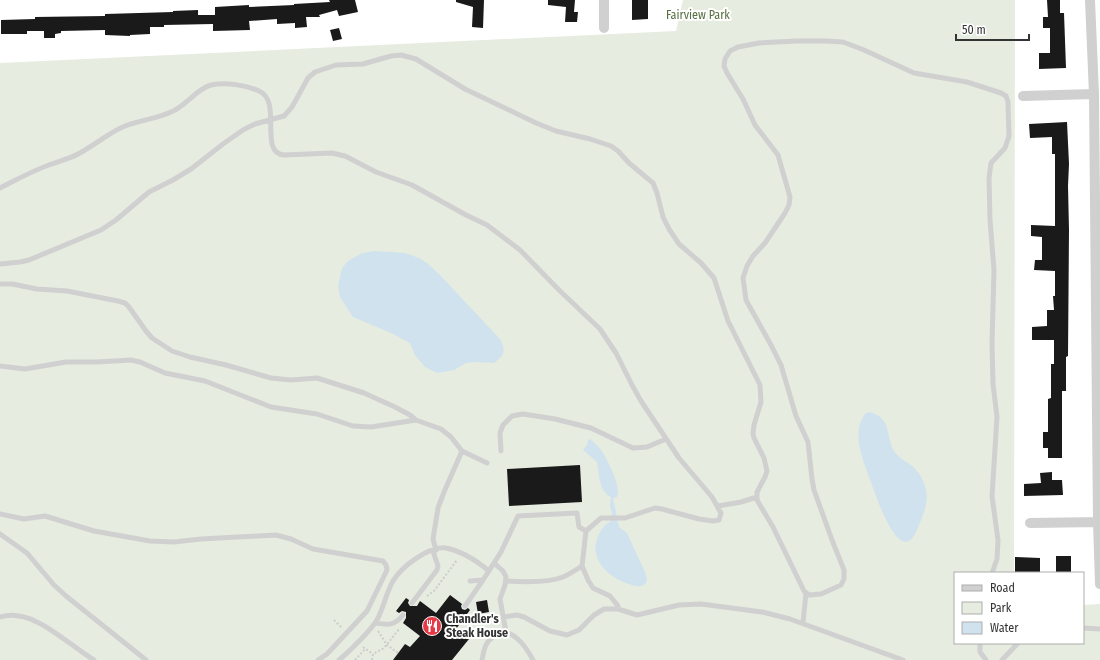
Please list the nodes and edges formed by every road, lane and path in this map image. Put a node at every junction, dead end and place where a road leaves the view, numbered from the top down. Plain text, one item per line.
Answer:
1 (604, 0) edge
2 (1090, 0) edge
3 (604, 28) dead end
4 (1094, 94) junction
5 (1023, 96) dead end
6 (270, 120) junction
7 (0, 188) edge
8 (0, 264) edge
9 (0, 284) edge
10 (0, 366) edge
11 (416, 420) junction
12 (666, 439) junction
13 (501, 451) dead end
14 (462, 452) junction
15 (487, 463) dead end
16 (757, 497) junction
17 (718, 506) junction
18 (0, 514) edge
19 (1099, 522) edge
20 (1030, 523) dead end
21 (586, 531) junction
22 (0, 534) edge
23 (434, 550) junction
24 (462, 554) junction
25 (494, 563) junction
26 (582, 566) junction
27 (489, 571) junction
28 (992, 572) edge
29 (483, 580) junction
30 (470, 581) dead end
31 (506, 581) junction
32 (1100, 584) edge
33 (806, 594) junction
34 (421, 600) dead end
35 (412, 603) dead end
36 (465, 606) dead end
37 (618, 609) junction
38 (403, 614) dead end
39 (0, 617) edge
40 (503, 617) junction
41 (375, 622) junction
42 (803, 623) junction
43 (403, 624) dead end
44 (1084, 628) edge
45 (1100, 629) edge
46 (506, 632) junction
47 (980, 644) edge
48 (1017, 644) edge
49 (387, 645) junction
50 (398, 653) dead end
51 (373, 654) junction
52 (94, 660) edge
53 (146, 660) edge
54 (318, 660) edge
55 (339, 660) edge
56 (355, 660) edge
57 (372, 660) edge
58 (482, 660) edge
59 (533, 660) edge
60 (903, 660) edge
61 (986, 660) edge
62 (1002, 660) edge

1 - 3 street
2 - 4 street
4 - 5 street
4 - 19 street
6 - 7 lane
6 - 8 lane
6 - 12 lane
6 - 16 lane
9 - 11 lane
10 - 11 lane
11 - 14 lane
12 - 13 lane
12 - 17 lane
14 - 15 lane
14 - 23 lane
16 - 17 lane
16 - 33 lane
17 - 21 lane
18 - 54 lane
19 - 20 street
19 - 32 street
21 - 25 lane
21 - 26 lane
22 - 53 lane
23 - 24 lane
23 - 35 lane
23 - 41 lane
24 - 27 lane
24 - 34 path
25 - 27 lane
25 - 31 lane
26 - 31 lane
26 - 37 lane
27 - 29 lane
28 - 33 lane
29 - 30 lane
29 - 36 lane
31 - 40 lane
33 - 42 lane
37 - 40 lane
37 - 42 lane
38 - 41 lane
39 - 52 lane
40 - 46 lane
41 - 49 path
41 - 55 lane
42 - 60 lane
43 - 49 path
44 - 45 lane
46 - 58 lane
46 - 59 lane
47 - 61 lane
48 - 62 lane
49 - 50 path
49 - 51 path
51 - 56 path
51 - 57 path

